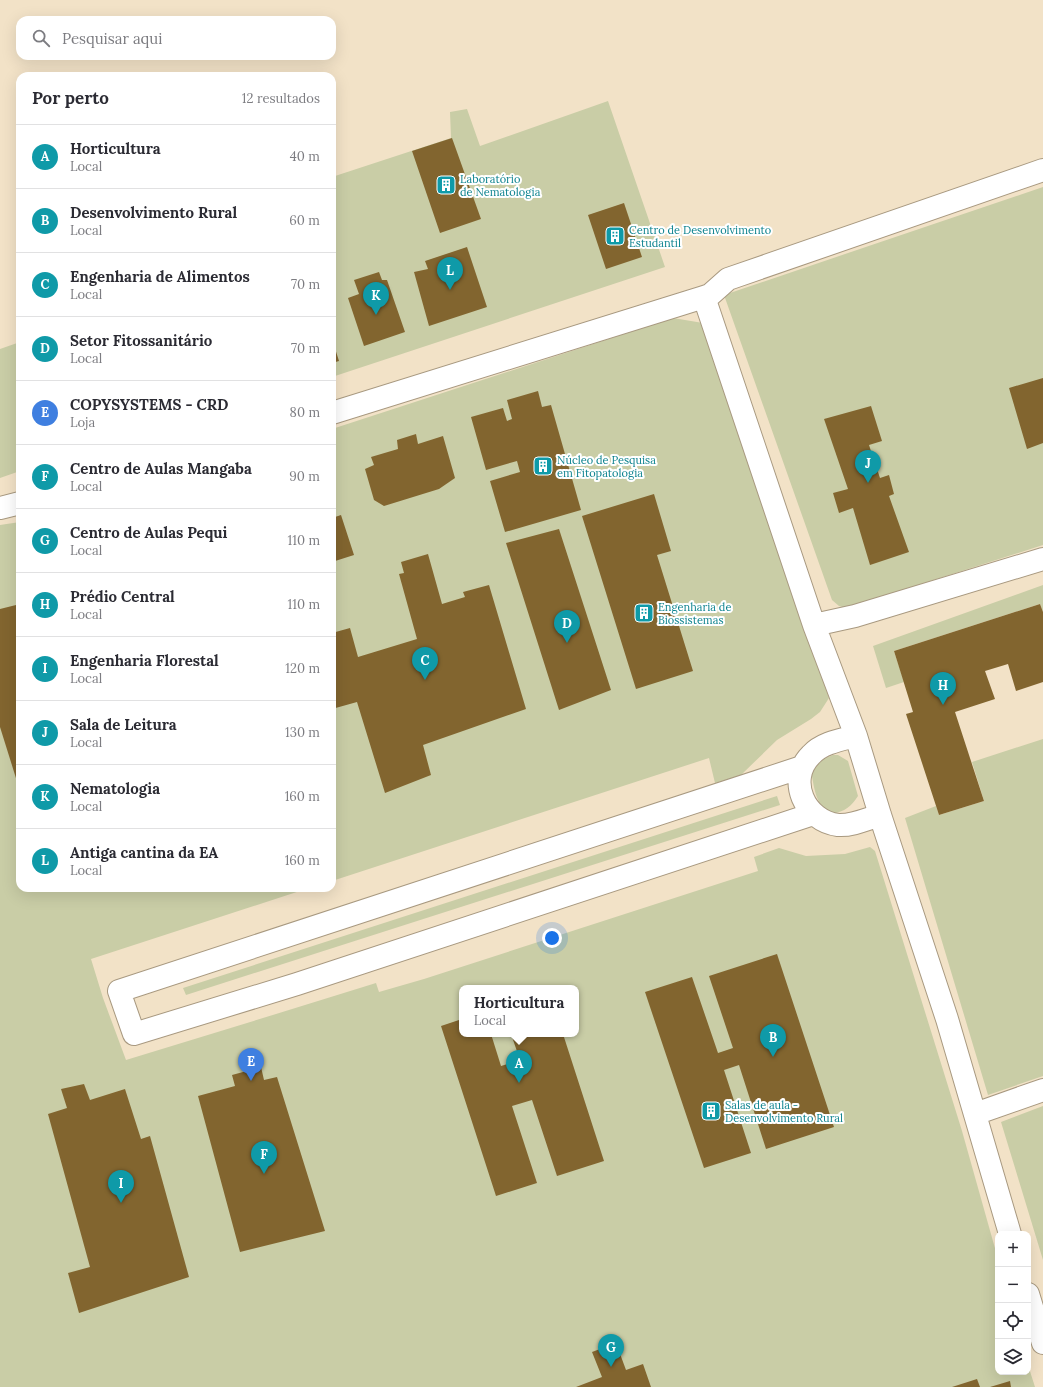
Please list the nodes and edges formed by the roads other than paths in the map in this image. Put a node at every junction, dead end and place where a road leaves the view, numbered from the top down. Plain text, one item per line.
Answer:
1 (1043, 170) edge
2 (704, 297) junction
3 (336, 412) edge
4 (16, 504) edge
5 (0, 508) edge
6 (1043, 559) edge
7 (814, 625) junction
8 (856, 736) junction
9 (802, 767) junction
10 (813, 814) junction
11 (880, 815) junction
12 (1043, 1090) edge
13 (975, 1114) junction
14 (1009, 1231) edge
15 (1031, 1303) edge
16 (1043, 1343) edge

1 - 2 street
2 - 3 street
2 - 7 street
4 - 5 street
6 - 7 street
7 - 8 street
8 - 9 street
8 - 11 street
9 - 10 street
9 - 10 street
10 - 11 street
11 - 13 street
12 - 13 street
13 - 14 street
15 - 16 street

